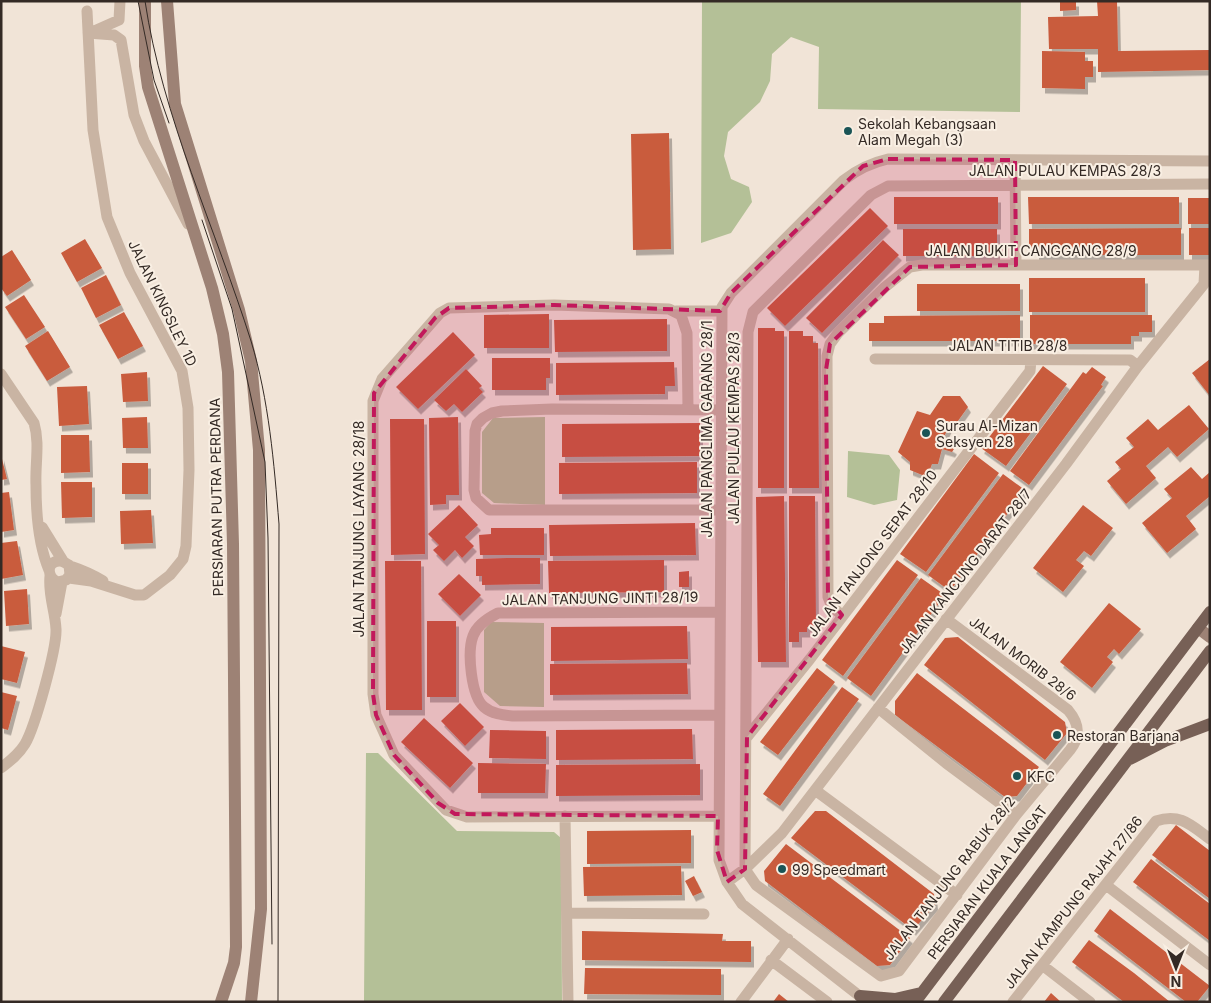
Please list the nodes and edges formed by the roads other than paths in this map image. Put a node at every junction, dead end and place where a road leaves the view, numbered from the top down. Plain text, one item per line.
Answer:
1 (120, 1) edge
2 (145, 1) edge
3 (167, 1) edge
4 (87, 11) dead end
5 (88, 33) junction
6 (1015, 160) junction
7 (1210, 161) edge
8 (1210, 184) edge
9 (1015, 186) junction
10 (196, 239) junction
11 (1016, 265) junction
12 (1207, 265) edge
13 (676, 311) junction
14 (722, 311) junction
15 (875, 359) dead end
16 (1031, 360) junction
17 (1138, 366) junction
18 (1, 374) edge
19 (688, 409) junction
20 (721, 410) junction
21 (720, 510) junction
22 (38, 521) junction
23 (66, 563) junction
24 (49, 573) junction
25 (65, 580) junction
26 (118, 590) junction
27 (720, 612) junction
28 (1210, 612) edge
29 (842, 615) junction
30 (946, 619) junction
31 (55, 620) junction
32 (1198, 628) junction
33 (1210, 637) edge
34 (1210, 651) edge
35 (878, 708) junction
36 (718, 715) junction
37 (1078, 724) joint
38 (1210, 724) edge
39 (747, 737) junction
40 (1126, 762) junction
41 (1, 768) edge
42 (815, 790) junction
43 (1016, 815) junction
44 (565, 816) junction
45 (718, 816) junction
46 (1210, 838) edge
47 (745, 869) junction
48 (727, 882) junction
49 (1106, 885) junction
50 (957, 895) junction
51 (566, 913) junction
52 (704, 914) dead end
53 (788, 939) junction
54 (771, 960) junction
55 (1042, 965) junction
56 (1210, 965) edge
57 (955, 988) junction
58 (918, 998) edge
59 (865, 1000) edge
60 (221, 1002) edge
61 (251, 1002) edge
62 (568, 1002) edge
63 (741, 1002) edge
64 (827, 1002) edge
65 (937, 1002) edge
66 (944, 1002) edge
67 (1013, 1002) edge
68 (1090, 1002) edge

1 - 5 street
2 - 10 main road, PERSIARAN PUTRA PERDANA
3 - 61 main road
4 - 5 street, JALAN KINGSLEY 1D
5 - 10 street
5 - 26 street, JALAN KINGSLEY 1D
6 - 7 street, JALAN PANGLIMA GARANG 28/1
6 - 9 street
6 - 14 street, JALAN PANGLIMA GARANG 28/1
8 - 9 street, JALAN PULAU KEMPAS 28/3
9 - 11 street
9 - 39 street, JALAN PULAU KEMPAS 28/3
10 - 60 main road, PERSIARAN PUTRA PERDANA
11 - 12 street, JALAN BUKIT CANGGANG 28/9
11 - 29 street, JALAN BUKIT CANGGANG 28/9
12 - 17 street, JALAN KANCUNG DARAT 28/7
13 - 14 street, JALAN TANJUNG LAYANG 28/18
13 - 19 street
13 - 44 street, JALAN TANJUNG LAYANG 28/18
14 - 20 street, JALAN PANGLIMA GARANG 28/1
15 - 16 street, JALAN TITIB 28/8
16 - 17 street, JALAN TITIB 28/8
16 - 29 street, JALAN TANJONG SEPAT 28/10
17 - 30 street, JALAN KANCUNG DARAT 28/7
18 - 22 street
19 - 20 street
19 - 21 street
20 - 21 street, JALAN PANGLIMA GARANG 28/1
21 - 27 street, JALAN PANGLIMA GARANG 28/1
22 - 23 street
22 - 24 street
23 - 24 street
23 - 25 street
23 - 26 street, JALAN KINGSLEY 1D
24 - 25 street
24 - 31 street
25 - 26 street, JALAN KINGSLEY 1D
25 - 31 street
27 - 36 street, JALAN PANGLIMA GARANG 28/1
27 - 36 street, JALAN TANJUNG JINTI 28/19
28 - 32 main road, PERSIARAN KUALA LANGAT
29 - 39 street, JALAN TANJONG SEPAT 28/10
30 - 35 street, JALAN KANCUNG DARAT 28/7
30 - 37 street, JALAN MORIB 28/6
31 - 41 street
32 - 33 main road
32 - 58 main road, PERSIARAN KUALA LANGAT
34 - 40 main road
35 - 42 street, JALAN KANCUNG DARAT 28/7
35 - 43 street
36 - 45 street, JALAN PANGLIMA GARANG 28/1
37 - 43 street, JALAN TANJUNG RABUK 28/2
38 - 40 main road
39 - 47 street, JALAN PULAU KEMPAS 28/3
40 - 57 main road
42 - 47 street, JALAN KANCUNG DARAT 28/7
42 - 50 street
43 - 50 street, JALAN TANJUNG RABUK 28/2
44 - 45 street, JALAN TANJUNG LAYANG 28/18
44 - 51 street
45 - 48 street, JALAN PANGLIMA GARANG 28/1
46 - 49 street, JALAN KAMPUNG RAJAH 27/86
47 - 48 street, JALAN KANCUNG DARAT 28/7
47 - 50 street, JALAN TANJUNG RABUK 28/2
48 - 53 street, JALAN PANGLIMA GARANG 28/1
49 - 55 street, JALAN KAMPUNG RAJAH 27/86
49 - 56 street
51 - 52 street
51 - 62 street
53 - 54 street
53 - 59 street, JALAN PANGLIMA GARANG 28/1
54 - 63 street
54 - 64 street
55 - 67 street, JALAN KAMPUNG RAJAH 27/86
55 - 68 street
57 - 65 main road
57 - 66 main road
58 - 59 main road

